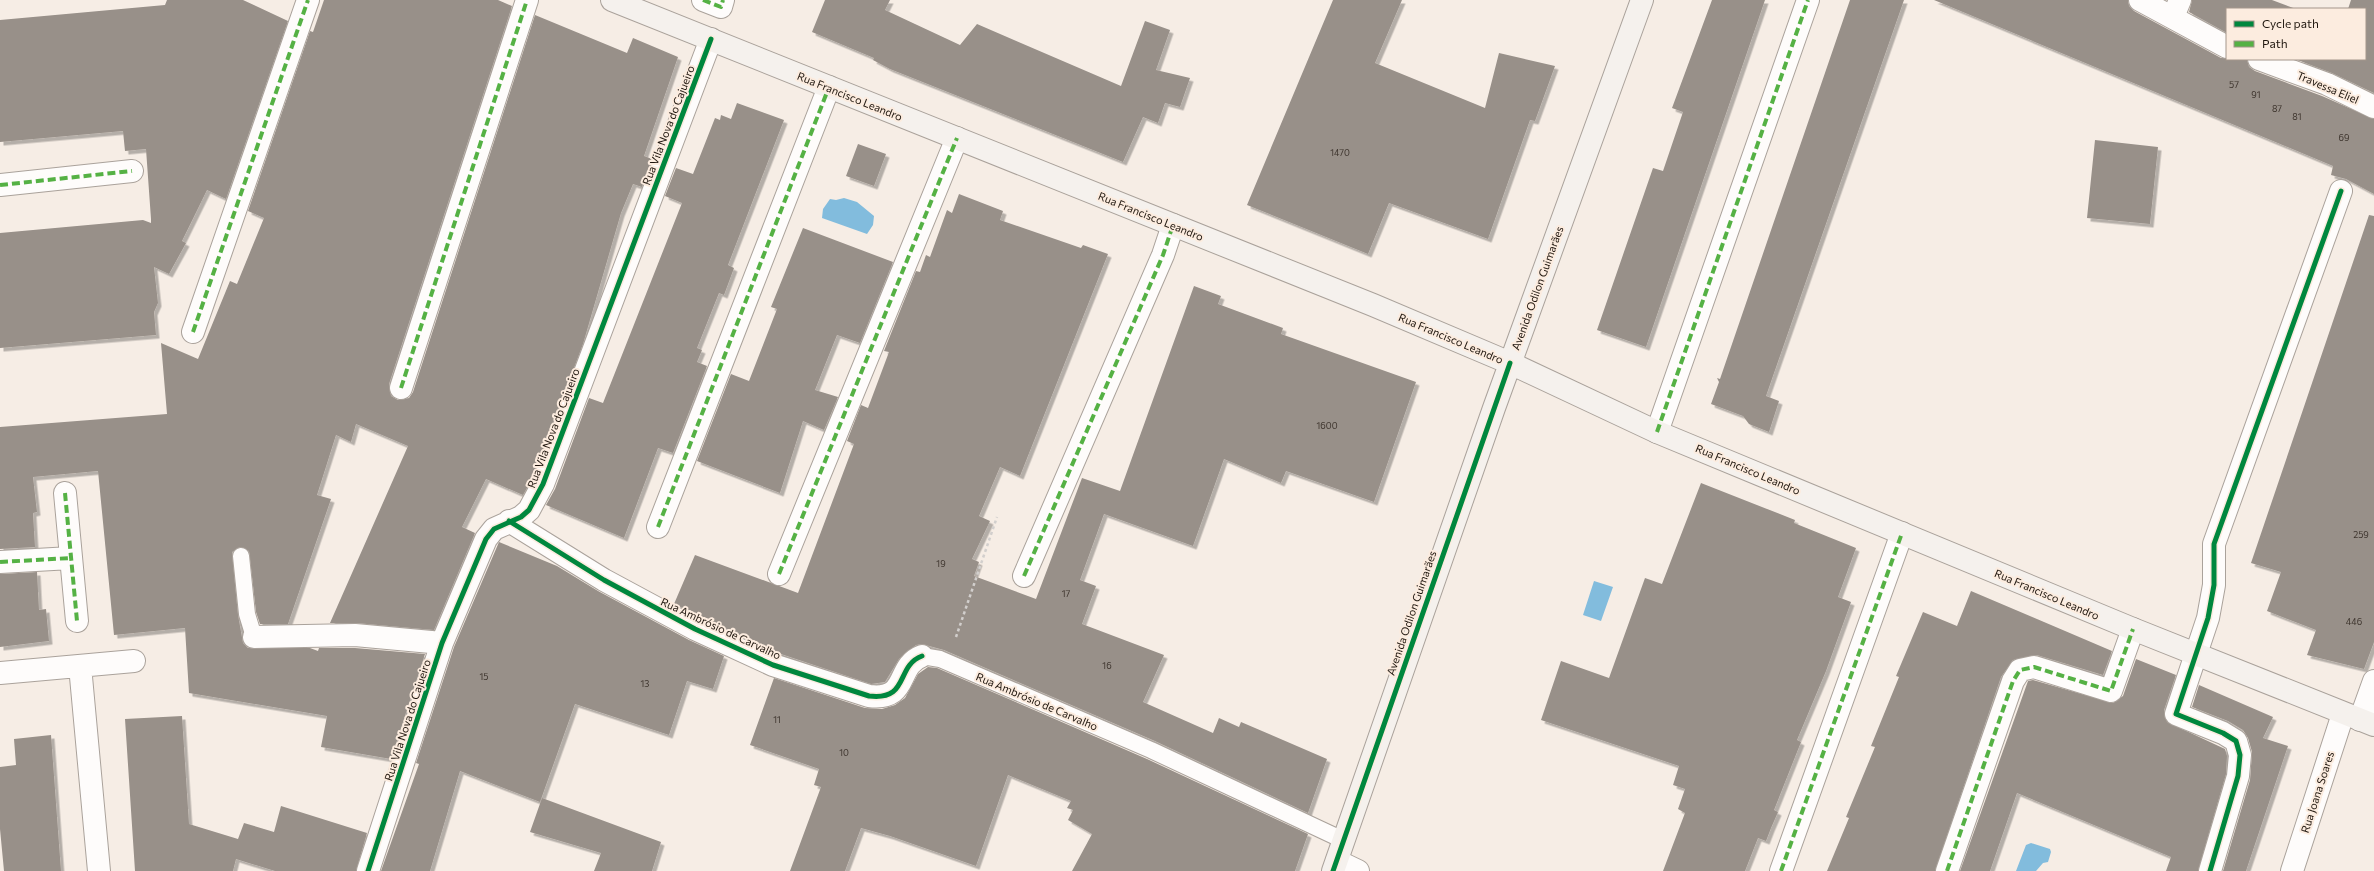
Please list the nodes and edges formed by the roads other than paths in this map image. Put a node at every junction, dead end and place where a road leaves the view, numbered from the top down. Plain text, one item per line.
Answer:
1 (308, 0) edge
2 (527, 0) edge
3 (612, 0) edge
4 (703, 0) edge
5 (723, 0) edge
6 (1642, 0) edge
7 (1808, 0) edge
8 (2140, 0) edge
9 (2177, 9) edge
10 (711, 39) junction
11 (2226, 46) edge
12 (2262, 60) edge
13 (829, 87) junction
14 (2374, 107) edge
15 (957, 138) junction
16 (132, 170) dead end
17 (0, 185) edge
18 (2341, 191) dead end
19 (1173, 225) junction
20 (194, 332) dead end
21 (1510, 363) junction
22 (401, 388) dead end
23 (1656, 432) junction
24 (65, 493) dead end
25 (509, 521) junction
26 (658, 527) dead end
27 (1902, 533) junction
28 (241, 556) dead end
29 (71, 558) junction
30 (0, 562) edge
31 (779, 574) dead end
32 (1024, 576) dead end
33 (77, 621) dead end
34 (2133, 629) junction
35 (254, 637) joint
36 (442, 643) junction
37 (2197, 655) junction
38 (922, 656) joint
39 (134, 661) dead end
40 (80, 666) junction
41 (0, 673) edge
42 (2374, 681) edge
43 (2359, 720) edge
44 (1343, 840) junction
45 (1335, 866) edge
46 (99, 871) edge
47 (368, 871) edge
48 (1358, 871) edge
49 (1781, 871) edge
50 (1947, 871) edge
51 (2210, 871) edge
52 (2292, 871) edge

1 - 20 street
2 - 22 street
3 - 10 main road, Rua Francisco Leandro
4 - 5 street
6 - 21 main road, Avenida Odilon Guimarães
7 - 23 street
8 - 9 street
9 - 11 street
10 - 13 main road, Rua Francisco Leandro
10 - 25 street, Rua Vila Nova do Cajueiro
12 - 14 street, Travessa Eliel
13 - 15 main road, Rua Francisco Leandro
13 - 26 street
15 - 19 main road, Rua Francisco Leandro
15 - 31 street
16 - 17 street
18 - 37 street
19 - 21 main road, Rua Francisco Leandro
19 - 32 street
21 - 23 main road, Rua Francisco Leandro
21 - 44 main road, Avenida Odilon Guimarães
23 - 27 main road, Rua Francisco Leandro
24 - 29 street
25 - 36 street, Rua Vila Nova do Cajueiro
25 - 38 street, Rua Ambrósio de Carvalho
27 - 34 main road, Rua Francisco Leandro
27 - 49 street
28 - 35 lane
29 - 30 street
29 - 33 street
34 - 37 main road, Rua Francisco Leandro
34 - 50 street
35 - 36 street
36 - 47 street, Rua Vila Nova do Cajueiro
37 - 43 main road, Rua Francisco Leandro
37 - 51 street
38 - 44 lane, Rua Ambrósio de Carvalho
39 - 40 street
40 - 41 street
40 - 46 street
42 - 43 street, Rua Joana Soares
43 - 52 street, Rua Joana Soares
44 - 45 main road, Avenida Odilon Guimarães
45 - 48 street

